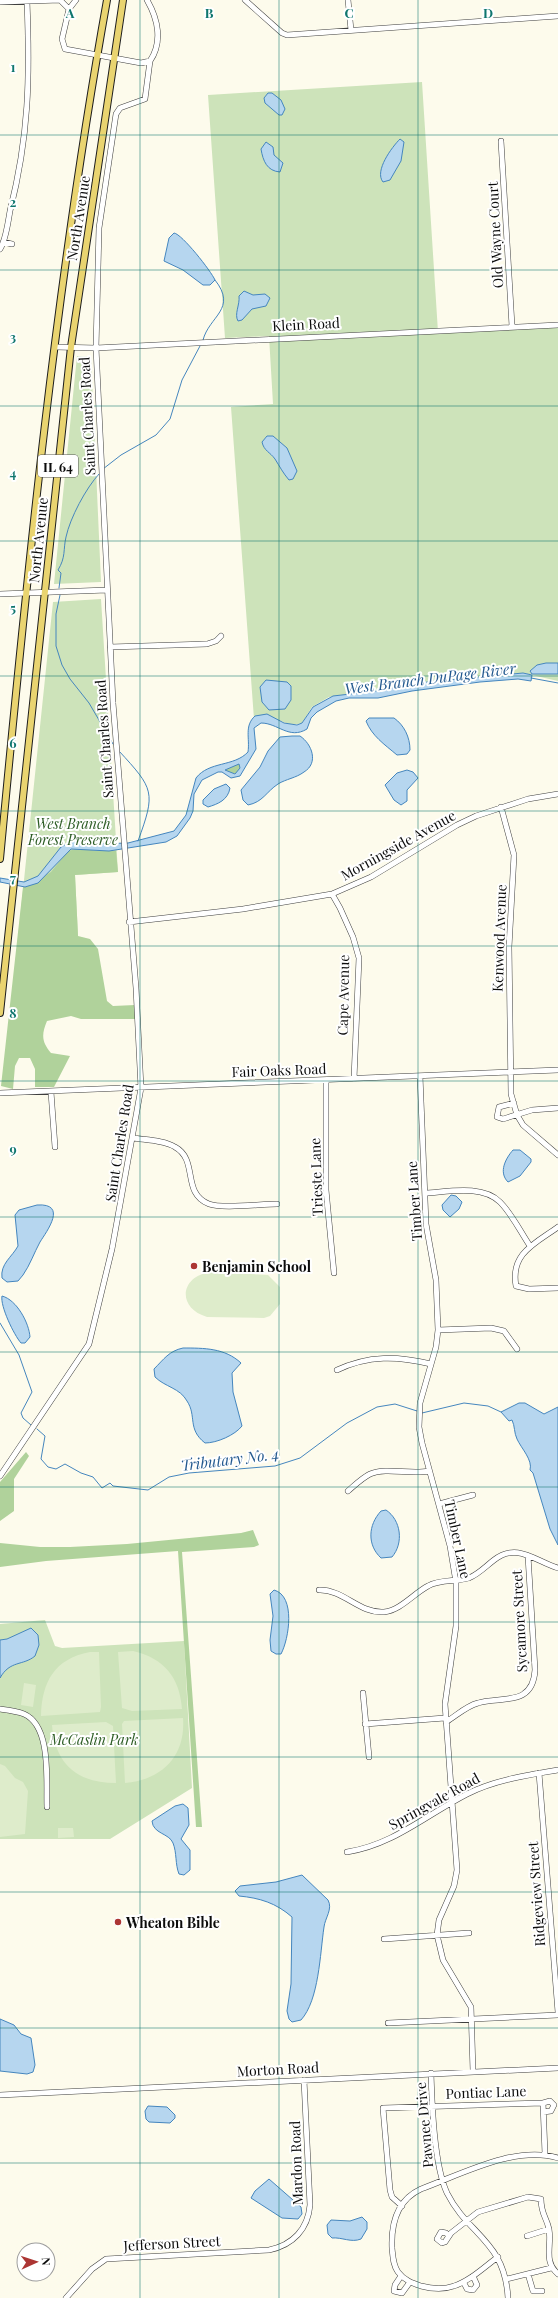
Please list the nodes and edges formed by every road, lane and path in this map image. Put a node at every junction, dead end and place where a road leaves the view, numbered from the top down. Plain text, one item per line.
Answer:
1 (76, 0) edge
2 (107, 0) edge
3 (123, 0) edge
4 (147, 0) edge
5 (245, 0) edge
6 (348, 0) edge
7 (27, 1) junction
8 (0, 2) edge
9 (69, 9) junction
10 (558, 16) edge
11 (351, 30) junction
12 (97, 55) junction
13 (114, 58) junction
14 (150, 61) junction
15 (501, 141) dead end
16 (3, 242) junction
17 (12, 244) dead end
18 (0, 249) edge
19 (558, 325) edge
20 (512, 326) junction
21 (56, 347) junction
22 (71, 348) junction
23 (96, 348) junction
24 (107, 590) junction
25 (45, 592) junction
26 (27, 593) junction
27 (0, 594) edge
28 (221, 636) dead end
29 (110, 647) junction
30 (558, 794) edge
31 (501, 807) junction
32 (0, 859) edge
33 (332, 894) junction
34 (129, 922) junction
35 (0, 1013) edge
36 (558, 1070) edge
37 (510, 1072) junction
38 (420, 1076) junction
39 (354, 1079) junction
40 (326, 1080) junction
41 (141, 1088) junction
42 (51, 1092) junction
43 (0, 1094) edge
44 (514, 1103) junction
45 (558, 1108) edge
46 (517, 1114) junction
47 (133, 1138) junction
48 (55, 1147) dead end
49 (558, 1155) edge
50 (425, 1193) junction
51 (276, 1204) dead end
52 (558, 1227) edge
53 (530, 1246) junction
54 (334, 1273) dead end
55 (558, 1288) edge
56 (438, 1330) junction
57 (517, 1349) dead end
58 (430, 1364) junction
59 (337, 1370) dead end
60 (430, 1471) junction
61 (0, 1476) edge
62 (348, 1491) dead end
63 (473, 1495) dead end
64 (439, 1504) junction
65 (528, 1556) junction
66 (558, 1568) edge
67 (456, 1582) junction
68 (319, 1590) dead end
69 (363, 1693) dead end
70 (0, 1709) edge
71 (446, 1720) junction
72 (366, 1724) junction
73 (369, 1757) dead end
74 (558, 1770) edge
75 (539, 1773) junction
76 (452, 1802) junction
77 (47, 1807) dead end
78 (347, 1852) dead end
79 (469, 1933) dead end
80 (437, 1935) junction
81 (384, 1939) dead end
82 (558, 2014) edge
83 (471, 2019) junction
84 (388, 2023) dead end
85 (558, 2068) edge
86 (473, 2071) junction
87 (431, 2073) junction
88 (304, 2080) junction
89 (0, 2095) edge
90 (543, 2103) junction
91 (434, 2107) junction
92 (543, 2112) junction
93 (545, 2154) junction
94 (558, 2158) edge
95 (443, 2181) junction
96 (402, 2206) junction
97 (468, 2220) junction
98 (549, 2229) junction
99 (449, 2236) dead end
100 (527, 2236) dead end
101 (293, 2240) joint
102 (498, 2257) junction
103 (551, 2268) junction
104 (528, 2274) junction
105 (558, 2274) edge
106 (401, 2276) junction
107 (473, 2276) junction
108 (507, 2279) junction
109 (410, 2282) junction
110 (464, 2283) junction
111 (542, 2291) dead end
112 (66, 2298) edge
113 (508, 2298) edge

1 - 9 street
2 - 12 main road, North Avenue / IL 64
3 - 13 main road, North Avenue / IL 64
4 - 14 street
5 - 11 street
6 - 11 street
7 - 8 street
7 - 9 street
7 - 16 street
9 - 12 street
10 - 11 street
12 - 13 street
12 - 21 main road, North Avenue / IL 64
13 - 14 street
13 - 22 main road, North Avenue / IL 64
14 - 23 street, Saint Charles Road
15 - 20 street, Old Wayne Court
16 - 17 street
16 - 18 street
19 - 20 street, Klein Road
20 - 23 street, Klein Road
21 - 22 street, Klein Road
21 - 26 main road, North Avenue / IL 64
22 - 23 street, Klein Road
22 - 25 main road, North Avenue / IL 64
23 - 24 street, Saint Charles Road
24 - 25 street
24 - 29 street, Saint Charles Road
25 - 26 street
25 - 35 main road, North Avenue / IL 64
26 - 27 street
26 - 32 main road, North Avenue / IL 64
28 - 29 street
29 - 34 street, Saint Charles Road
30 - 31 street, Morningside Avenue
31 - 33 street, Morningside Avenue
31 - 37 street, Kenwood Avenue
33 - 34 street, Morningside Avenue
33 - 39 street, Cape Avenue
34 - 41 street, Saint Charles Road
36 - 37 street, Fair Oaks Road
37 - 38 street, Fair Oaks Road
37 - 44 street, Kenwood Avenue
38 - 39 street, Fair Oaks Road
38 - 50 street, Timber Lane
39 - 40 street, Fair Oaks Road
40 - 41 street, Fair Oaks Road
40 - 54 street, Trieste Lane
41 - 42 street, Fair Oaks Road
41 - 47 street, Saint Charles Road
42 - 43 street, Fair Oaks Road
42 - 48 street
44 - 46 street, Kenwood Avenue
44 - 46 street
45 - 46 street
46 - 49 street
47 - 51 street
47 - 61 street, Saint Charles Road
50 - 53 street
50 - 56 street, Timber Lane
52 - 53 street
53 - 55 street
56 - 57 street
56 - 58 street, Timber Lane
58 - 59 street
58 - 60 street, Timber Lane
60 - 62 street
60 - 64 street, Timber Lane
63 - 64 street
64 - 67 street, Timber Lane
65 - 66 street
65 - 67 street
65 - 71 street, Sycamore Street
67 - 68 street
67 - 71 street, Timber Lane
69 - 72 street
70 - 77 street
71 - 72 street, Sycamore Street
71 - 76 street, Timber Lane
72 - 73 street
74 - 75 street, Springvale Road
75 - 76 street, Springvale Road
75 - 82 street, Ridgeview Street
76 - 78 street, Springvale Road
76 - 80 street, Timber Lane
79 - 80 street
80 - 81 street
80 - 83 street, Timber Lane
82 - 83 street, Ridgeview Street
83 - 84 street, Ridgeview Street
83 - 86 street, Timber Lane
85 - 86 street, Morton Road
86 - 87 street, Morton Road
87 - 88 street, Morton Road
87 - 91 street, Pawnee Drive
88 - 89 street, Morton Road
88 - 101 street, Mardon Road
90 - 91 street, Pontiac Lane
90 - 92 street, Pontiac Lane
90 - 92 street, Pontiac Lane
91 - 95 street, Pawnee Drive
91 - 96 street, Pontiac Lane
92 - 93 street, Pontiac Lane
93 - 94 street
93 - 95 street
95 - 96 street
95 - 97 street, Pawnee Drive
96 - 106 street
97 - 98 street
97 - 99 street
97 - 102 street, Pawnee Drive
98 - 100 street
98 - 103 street
101 - 112 street, Jefferson Street
102 - 107 street
102 - 108 street, Pawnee Drive
103 - 104 street
103 - 105 street
104 - 108 street
104 - 111 street
106 - 109 street
106 - 109 street
107 - 110 street
107 - 110 street
108 - 113 street, Pawnee Drive
109 - 110 street

